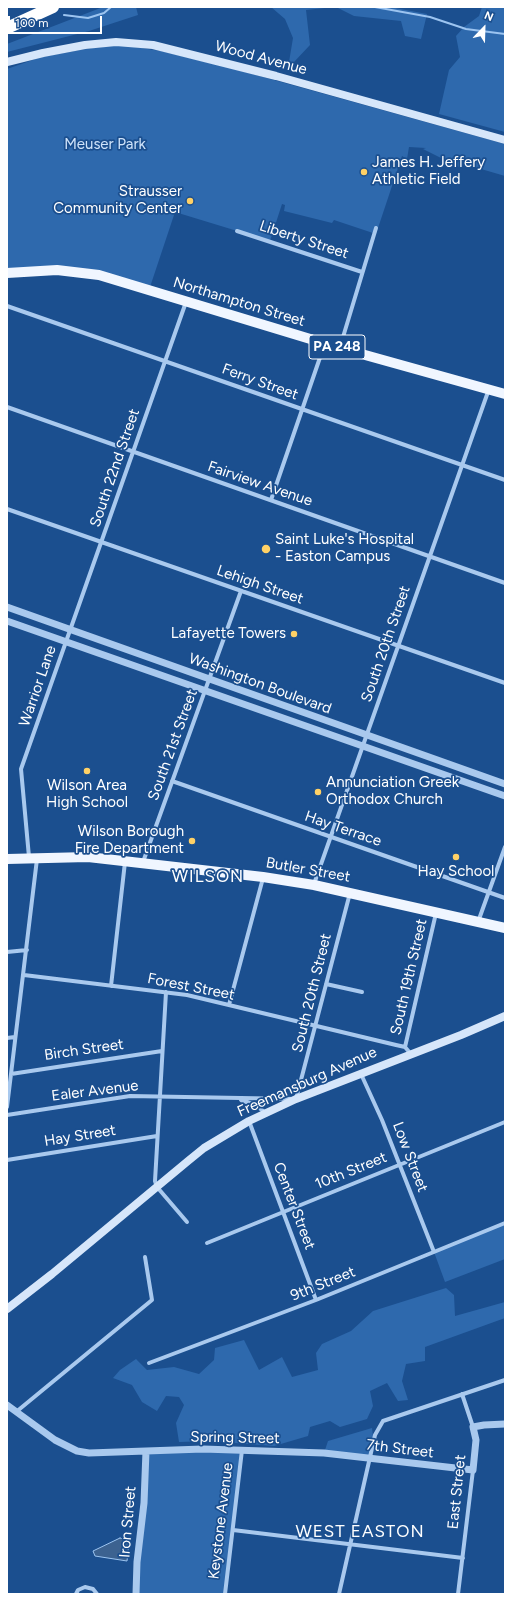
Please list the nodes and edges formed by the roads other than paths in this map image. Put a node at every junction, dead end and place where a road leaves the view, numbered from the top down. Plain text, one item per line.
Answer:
1 (36, 7) edge
2 (53, 7) edge
3 (7, 20) edge
4 (7, 28) edge
5 (7, 62) edge
6 (505, 140) edge
7 (376, 228) dead end
8 (237, 231) dead end
9 (362, 272) junction
10 (7, 273) edge
11 (186, 302) junction
12 (7, 306) edge
13 (325, 343) junction
14 (340, 348) junction
15 (165, 361) junction
16 (489, 388) junction
17 (505, 394) edge
18 (7, 407) edge
19 (302, 410) junction
20 (133, 452) junction
21 (462, 465) junction
22 (505, 480) edge
23 (271, 500) junction
24 (7, 509) edge
25 (101, 542) junction
26 (430, 556) junction
27 (505, 583) edge
28 (241, 591) junction
29 (7, 608) edge
30 (7, 621) edge
31 (70, 630) junction
32 (66, 642) junction
33 (398, 646) junction
34 (209, 679) junction
35 (505, 683) edge
36 (205, 691) junction
37 (366, 735) junction
38 (362, 746) junction
39 (172, 781) junction
40 (505, 784) edge
41 (505, 796) edge
42 (330, 837) junction
43 (505, 848) edge
44 (33, 857) junction
45 (7, 859) edge
46 (125, 860) junction
47 (143, 862) junction
48 (263, 878) junction
49 (314, 885) junction
50 (350, 893) junction
51 (489, 893) junction
52 (505, 898) edge
53 (436, 912) junction
54 (478, 922) junction
55 (505, 928) edge
56 (27, 950) junction
57 (7, 952) edge
58 (24, 975) junction
59 (326, 984) junction
60 (111, 986) junction
61 (166, 992) junction
62 (362, 992) dead end
63 (229, 1005) junction
64 (505, 1016) edge
65 (314, 1026) junction
66 (351, 1034) joint
67 (15, 1037) junction
68 (7, 1038) edge
69 (408, 1050) junction
70 (162, 1051) junction
71 (361, 1073) junction
72 (11, 1074) junction
73 (160, 1097) junction
74 (235, 1099) junction
75 (296, 1099) junction
76 (7, 1107) edge
77 (266, 1113) junction
78 (7, 1115) edge
79 (249, 1121) junction
80 (505, 1122) edge
81 (158, 1136) junction
82 (7, 1160) edge
83 (399, 1165) junction
84 (158, 1186) junction
85 (284, 1212) junction
86 (187, 1222) dead end
87 (505, 1224) edge
88 (207, 1243) dead end
89 (434, 1252) junction
90 (145, 1257) dead end
91 (316, 1300) junction
92 (7, 1309) edge
93 (149, 1363) dead end
94 (505, 1380) edge
95 (462, 1394) junction
96 (7, 1405) edge
97 (16, 1412) junction
98 (505, 1424) edge
99 (473, 1427) junction
100 (242, 1450) junction
101 (146, 1451) junction
102 (324, 1453) joint
103 (371, 1460) junction
104 (473, 1470) junction
105 (232, 1530) junction
106 (350, 1543) junction
107 (463, 1558) junction
108 (76, 1594) edge
109 (97, 1594) edge
110 (136, 1594) edge
111 (225, 1594) edge
112 (339, 1594) edge
113 (458, 1594) edge

1 - 3 highway
2 - 4 highway
5 - 6 main road, Wood Avenue
7 - 9 street
8 - 9 street, Liberty Street
9 - 14 street
10 - 11 main road, Northampton Street / PA 248
11 - 13 main road, Northampton Street / PA 248
11 - 15 street, South 22nd Street
12 - 15 street, Ferry Street
13 - 14 main road, Northampton Street / PA 248
13 - 19 street
14 - 16 main road, Northampton Street / PA 248
15 - 19 street, Ferry Street
15 - 20 street, South 22nd Street
16 - 17 main road, Northampton Street / PA 248
16 - 21 street, South 20th Street
18 - 20 street, Fairview Avenue
19 - 21 street, Ferry Street
19 - 23 street
20 - 23 street, Fairview Avenue
20 - 25 street, South 22nd Street
21 - 22 street, Ferry Street
21 - 26 street, South 20th Street
23 - 26 street, Fairview Avenue
24 - 25 street, Lehigh Street
25 - 28 street, Lehigh Street
25 - 31 street, South 22nd Street
26 - 27 street, Fairview Avenue
26 - 33 street, South 20th Street
28 - 33 street, Lehigh Street
28 - 34 street, South 21st Street
29 - 31 street, Washington Boulevard
30 - 32 street, Washington Boulevard
31 - 32 street, South 22nd Street
31 - 34 street, Washington Boulevard
32 - 36 street, Washington Boulevard
32 - 44 street, Warrior Lane
33 - 35 street, Lehigh Street
33 - 37 street, South 20th Street
34 - 36 street, South 21st Street
34 - 37 street, Washington Boulevard
36 - 38 street, Washington Boulevard
36 - 39 street, South 21st Street
37 - 38 street, South 20th Street
37 - 40 street, Washington Boulevard
38 - 41 street, Washington Boulevard
38 - 42 street, South 20th Street
39 - 42 street, Hay Terrace
39 - 47 street, South 21st Street
42 - 49 street, South 20th Street
42 - 51 street, Hay Terrace
43 - 51 street
44 - 45 main road, Butler Street
44 - 46 main road, Butler Street
44 - 56 street, Warrior Lane
46 - 47 main road, Butler Street
46 - 60 street
47 - 48 main road, Butler Street
48 - 49 main road, Butler Street
48 - 63 street
49 - 50 main road, Butler Street
50 - 53 main road, Butler Street
50 - 59 street, South 20th Street
51 - 52 street, Hay Terrace
51 - 54 street
53 - 54 main road, Butler Street
53 - 69 street, South 19th Street
54 - 55 main road, Butler Street
56 - 57 street
56 - 58 street, Warrior Lane
58 - 60 street, Forest Street
58 - 67 street, Warrior Lane
59 - 62 street
59 - 65 street, South 20th Street
60 - 61 street, Forest Street
61 - 63 street, Forest Street
61 - 70 street
63 - 65 street, Forest Street
64 - 69 main road, Freemansburg Avenue
65 - 66 street, Forest Street
65 - 75 street, South 20th Street
66 - 69 street, South 19th Street
67 - 68 street
67 - 72 street, Warrior Lane
69 - 71 main road, Freemansburg Avenue
70 - 72 street, Birch Street
70 - 73 street
71 - 75 main road, Freemansburg Avenue
71 - 83 street, Low Street
72 - 76 street, Warrior Lane
73 - 74 street, Ealer Avenue
73 - 78 street, Ealer Avenue
73 - 81 street
74 - 75 street, Ealer Avenue
74 - 77 street, Ealer Avenue
75 - 77 main road, Freemansburg Avenue
77 - 79 main road, Freemansburg Avenue
79 - 84 main road, Freemansburg Avenue
79 - 85 street, Center Street
80 - 83 street, 10th Street
81 - 82 street, Hay Street
81 - 84 street
83 - 85 street, 10th Street
83 - 89 street, Low Street
84 - 86 street
84 - 92 main road, Freemansburg Avenue
85 - 88 street, 10th Street
85 - 91 street, Center Street
87 - 89 street, 9th Street
89 - 91 street, 9th Street
90 - 97 street
91 - 93 street, 9th Street
94 - 95 street
95 - 99 street, East Street
95 - 103 street
96 - 97 street, Spring Street
97 - 101 street, Spring Street
98 - 99 street
99 - 104 street, East Street
100 - 101 street, Spring Street
100 - 102 street, Spring Street
100 - 105 street, Keystone Avenue
101 - 110 street, Iron Street
102 - 103 street, 7th Street
103 - 104 street, 7th Street
103 - 106 street
104 - 107 street, East Street
105 - 106 street
105 - 111 street, Keystone Avenue
106 - 107 street
106 - 112 street
107 - 113 street, East Street
108 - 109 street

